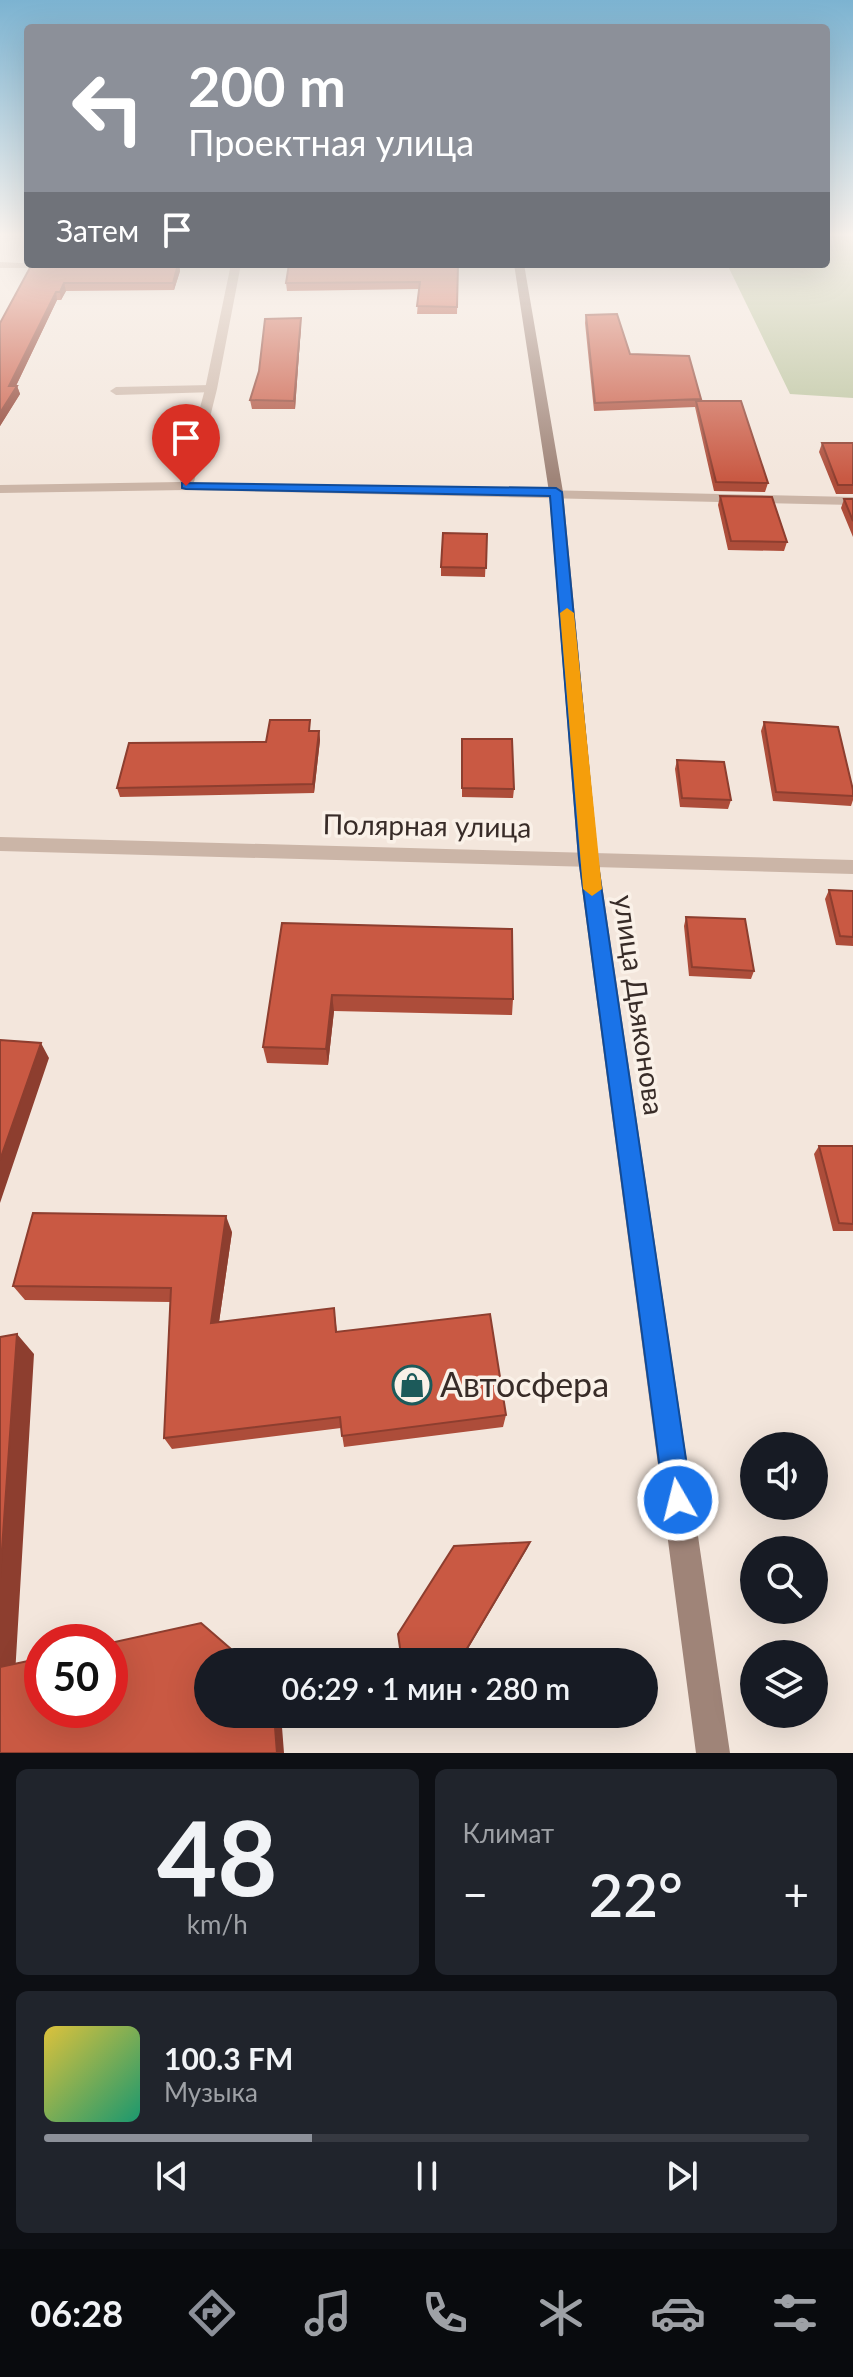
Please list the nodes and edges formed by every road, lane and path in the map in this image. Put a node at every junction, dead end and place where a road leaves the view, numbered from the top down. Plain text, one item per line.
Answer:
1 (226, 315) edge
2 (527, 315) edge
3 (211, 389) junction
4 (116, 391) dead end
5 (186, 486) junction
6 (0, 489) edge
7 (556, 492) junction
8 (853, 501) edge
9 (0, 844) edge
10 (588, 858) junction
11 (853, 867) edge
12 (713, 1753) edge

1 - 3 street
2 - 7 main road, улица Дьяконова
3 - 4 street
3 - 5 street
5 - 6 street
5 - 7 street
7 - 8 street
7 - 10 main road, улица Дьяконова
9 - 10 street, Полярная улица
10 - 11 street, Полярная улица
10 - 12 main road, улица Дьяконова

